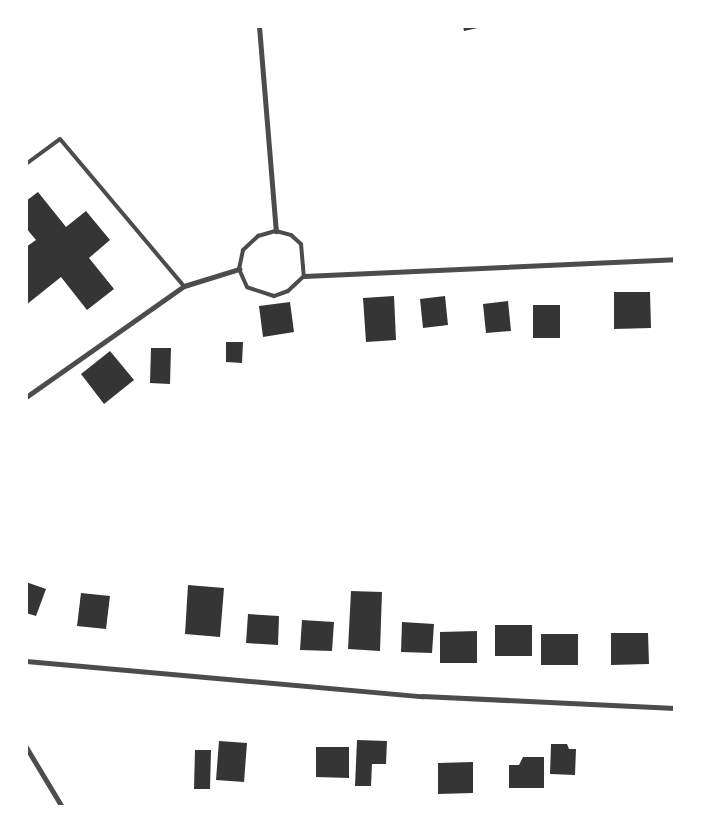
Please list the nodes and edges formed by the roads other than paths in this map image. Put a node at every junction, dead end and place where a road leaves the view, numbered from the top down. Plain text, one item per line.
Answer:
1 (259, 26) edge
2 (26, 164) edge
3 (276, 231) junction
4 (675, 259) edge
5 (239, 269) junction
6 (304, 276) junction
7 (184, 286) junction
8 (26, 397) edge
9 (26, 661) edge
10 (675, 708) edge
11 (26, 748) edge
12 (62, 807) edge

1 - 3 street
2 - 7 lane
3 - 5 lane
3 - 6 lane
4 - 6 street
5 - 6 lane
5 - 7 street
7 - 8 street
9 - 10 street
11 - 12 street

